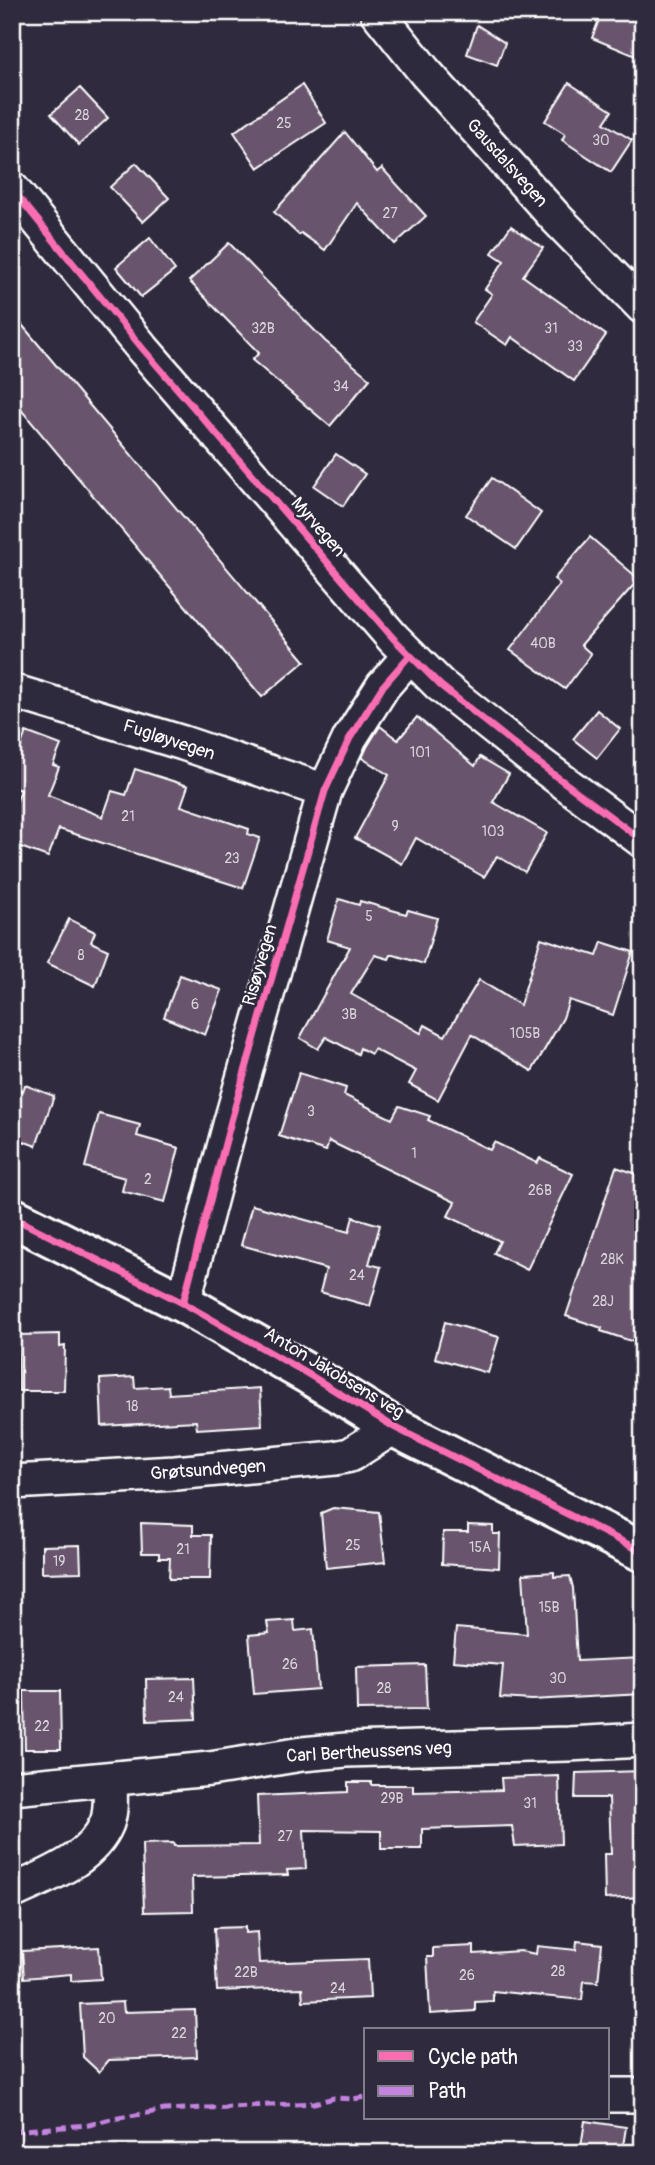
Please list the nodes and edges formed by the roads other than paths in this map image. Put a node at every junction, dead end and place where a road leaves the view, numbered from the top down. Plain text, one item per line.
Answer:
1 (377, 12) edge
2 (12, 189) edge
3 (643, 307) edge
4 (410, 655) junction
5 (12, 691) edge
6 (325, 791) junction
7 (643, 841) edge
8 (12, 1217) edge
9 (183, 1303) junction
10 (394, 1427) junction
11 (12, 1482) edge
12 (643, 1552) edge
13 (643, 1740) edge
14 (110, 1779) junction
15 (12, 1788) edge
16 (12, 1892) edge
17 (610, 2095) edge
18 (643, 2095) edge

1 - 3 street, Gausdalsvegen
2 - 4 street, Myrvegen
4 - 6 street, Risøyvegen
4 - 7 street, Myrvegen
5 - 6 street, Fugløyvegen
6 - 9 street, Risøyvegen
8 - 9 street, Anton Jakobsens veg
9 - 10 street, Anton Jakobsens veg
10 - 11 street, Grøtsundvegen
10 - 12 street, Anton Jakobsens veg
13 - 14 street, Carl Bertheussens veg
14 - 15 street, Carl Bertheussens veg
14 - 16 street
17 - 18 street

